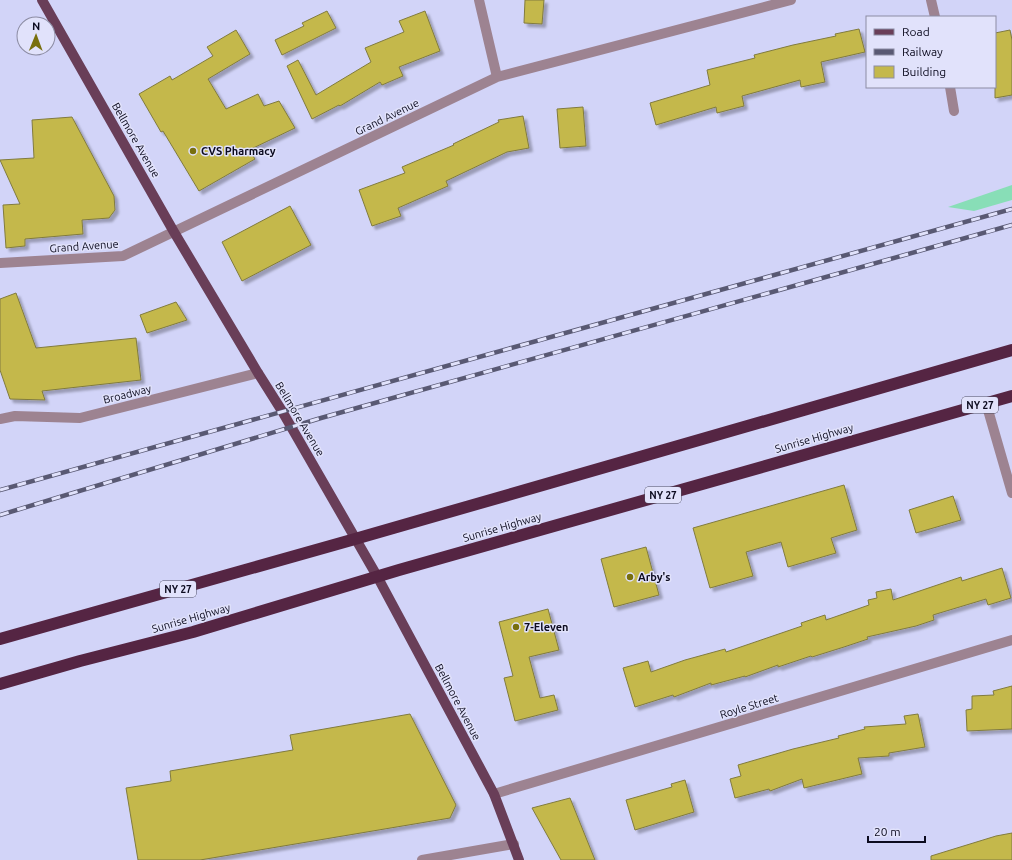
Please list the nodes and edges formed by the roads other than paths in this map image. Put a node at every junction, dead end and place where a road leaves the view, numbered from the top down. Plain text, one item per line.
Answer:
1 (42, 0) edge
2 (479, 0) edge
3 (791, 0) edge
4 (931, 0) edge
5 (935, 16) edge
6 (497, 77) junction
7 (950, 88) edge
8 (954, 111) dead end
9 (174, 232) junction
10 (0, 263) edge
11 (1012, 350) edge
12 (258, 373) junction
13 (1012, 396) edge
14 (986, 403) junction
15 (0, 420) edge
16 (1012, 493) edge
17 (355, 539) junction
18 (378, 576) junction
19 (0, 639) edge
20 (1012, 640) edge
21 (0, 684) edge
22 (494, 794) junction
23 (514, 844) junction
24 (422, 860) edge
25 (519, 860) edge

1 - 9 main road, Bellmore Avenue
2 - 6 street
3 - 6 street, Grand Avenue
4 - 5 street
6 - 9 street, Grand Avenue
7 - 8 street
9 - 10 street, Grand Avenue
9 - 12 main road, Bellmore Avenue
11 - 17 highway, NY 27
12 - 15 street, Broadway
12 - 17 main road, Bellmore Avenue
13 - 14 highway, Sunrise Highway / NY 27
14 - 16 street
14 - 18 highway, Sunrise Highway / NY 27
17 - 18 main road, Bellmore Avenue
17 - 19 highway, NY 27
18 - 21 highway, Sunrise Highway / NY 27
18 - 22 main road, Bellmore Avenue
20 - 22 street, Royle Street
22 - 23 main road, Bellmore Avenue
23 - 24 street
23 - 25 main road, Bellmore Avenue

